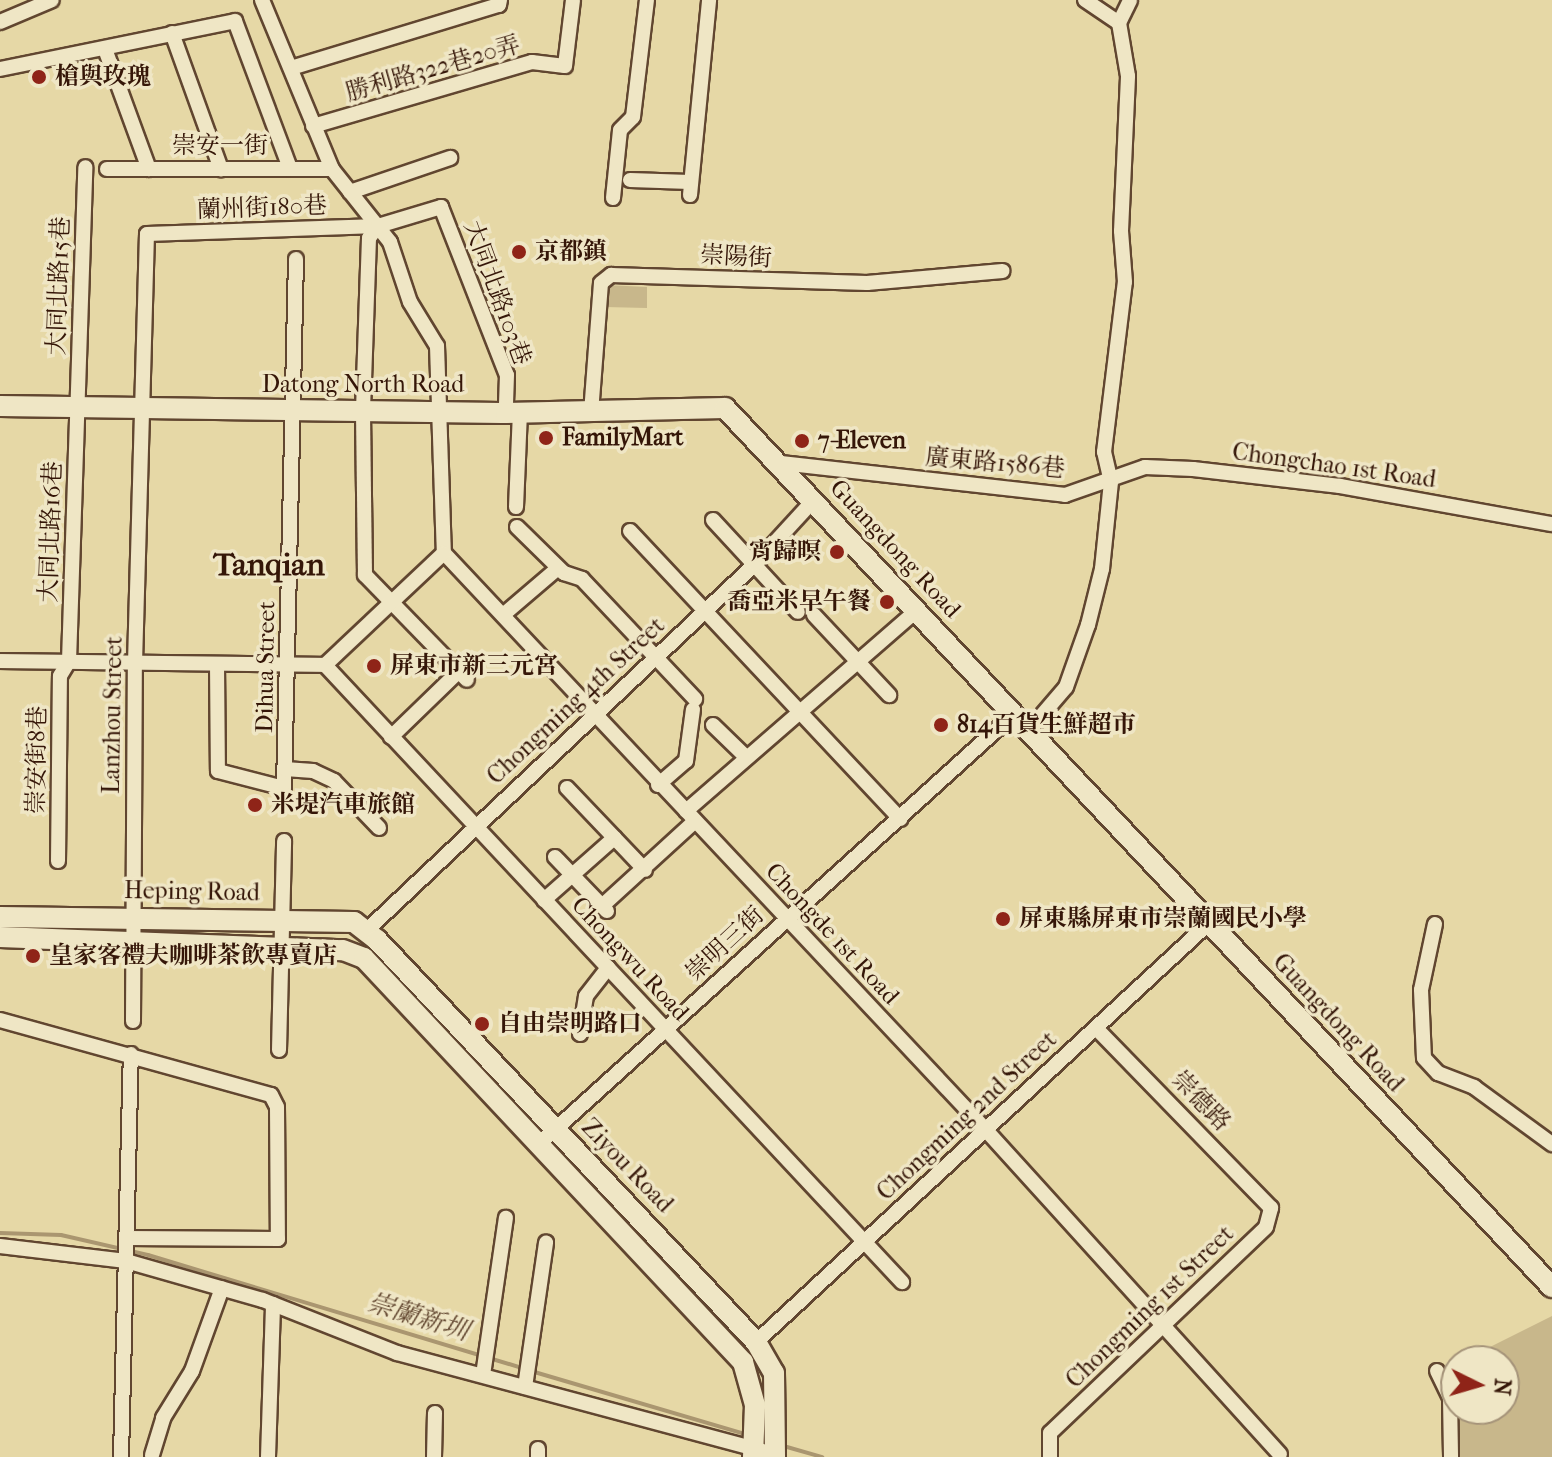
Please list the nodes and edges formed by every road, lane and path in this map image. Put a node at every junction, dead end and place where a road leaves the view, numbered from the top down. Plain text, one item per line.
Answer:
1 (52, 0) edge
2 (262, 0) edge
3 (573, 0) edge
4 (647, 0) edge
5 (709, 0) edge
6 (1085, 0) edge
7 (1130, 0) edge
8 (499, 2) edge
9 (0, 22) edge
10 (1119, 23) junction
11 (172, 33) junction
12 (105, 49) junction
13 (291, 68) junction
14 (0, 69) edge
15 (313, 126) junction
16 (450, 158) dead end
17 (85, 167) dead end
18 (290, 168) junction
19 (107, 169) dead end
20 (149, 169) junction
21 (221, 169) junction
22 (332, 169) junction
23 (630, 180) dead end
24 (350, 192) junction
25 (613, 198) dead end
26 (378, 226) junction
27 (147, 234) joint
28 (296, 259) dead end
29 (1002, 271) dead end
30 (0, 406) edge
31 (78, 406) junction
32 (725, 408) joint
33 (144, 409) junction
34 (292, 410) junction
35 (363, 412) junction
36 (440, 412) junction
37 (513, 413) junction
38 (591, 413) junction
39 (781, 463) junction
40 (1111, 482) junction
41 (813, 501) junction
42 (516, 507) dead end
43 (713, 520) dead end
44 (1552, 524) edge
45 (517, 527) dead end
46 (630, 531) dead end
47 (444, 553) junction
48 (755, 564) junction
49 (558, 568) junction
50 (391, 606) junction
51 (705, 610) junction
52 (917, 610) junction
53 (798, 612) dead end
54 (503, 615) junction
55 (814, 615) dead end
56 (658, 656) junction
57 (856, 659) junction
58 (0, 661) edge
59 (69, 661) junction
60 (135, 663) junction
61 (217, 664) junction
62 (289, 664) junction
63 (325, 665) junction
64 (889, 695) dead end
65 (798, 709) junction
66 (594, 713) junction
67 (1015, 713) junction
68 (713, 725) dead end
69 (1030, 729) junction
70 (391, 737) junction
71 (747, 758) junction
72 (285, 769) junction
73 (658, 785) junction
74 (567, 788) dead end
75 (690, 816) junction
76 (900, 819) junction
77 (475, 827) junction
78 (379, 828) dead end
79 (614, 838) junction
80 (284, 841) dead end
81 (555, 857) dead end
82 (58, 861) dead end
83 (645, 870) junction
84 (571, 873) junction
85 (544, 900) junction
86 (787, 916) junction
87 (0, 917) edge
88 (134, 917) junction
89 (281, 919) junction
90 (1209, 923) junction
91 (1435, 924) dead end
92 (372, 935) junction
93 (0, 937) edge
94 (134, 943) junction
95 (281, 946) junction
96 (608, 968) junction
97 (0, 1020) edge
98 (133, 1021) dead end
99 (1096, 1028) junction
100 (666, 1030) junction
101 (580, 1034) dead end
102 (279, 1050) dead end
103 (131, 1054) junction
104 (985, 1129) junction
105 (555, 1130) junction
106 (1552, 1144) edge
107 (538, 1145) junction
108 (1271, 1208) joint
109 (506, 1218) dead end
110 (864, 1241) junction
111 (546, 1243) dead end
112 (0, 1246) edge
113 (126, 1250) junction
114 (902, 1282) dead end
115 (1552, 1287) edge
116 (222, 1288) junction
117 (273, 1304) junction
118 (1163, 1323) junction
119 (756, 1342) junction
120 (485, 1363) junction
121 (1437, 1371) dead end
122 (527, 1375) junction
123 (435, 1413) dead end
124 (753, 1444) edge
125 (776, 1450) edge
126 (1280, 1454) dead end
127 (152, 1455) dead end
128 (121, 1457) edge
129 (268, 1457) edge
130 (434, 1457) edge
131 (1050, 1457) edge
132 (1451, 1457) edge

1 - 9 street
2 - 13 street
3 - 15 street, 勝利路322巷20弄
4 - 25 street
5 - 23 street
6 - 10 street
7 - 10 street
8 - 13 street, 勝利路322巷20弄
10 - 40 street
11 - 12 street
11 - 18 street
11 - 21 street
12 - 14 street
12 - 20 street
13 - 15 street
15 - 22 street
16 - 24 street
17 - 31 street, 大同北路15巷
18 - 21 street, 崇安一街
18 - 22 street, 崇安一街
19 - 20 street, 崇安一街
20 - 21 street, 崇安一街
22 - 24 street
24 - 26 street
26 - 27 street, 蘭州街180巷
26 - 35 street
26 - 36 street
26 - 37 street, 大同北路103巷
27 - 33 street, Lanzhou Street
28 - 34 street, Dihua Street
29 - 38 street, 崇陽街
30 - 31 street, Datong North Road
31 - 33 street, Datong North Road
31 - 59 street, 大同北路16巷
32 - 38 street, Datong North Road
32 - 39 street, Guangdong Road
33 - 34 street, Datong North Road
33 - 60 street, Lanzhou Street
34 - 35 street, Datong North Road
34 - 62 street, Dihua Street
35 - 36 street, Datong North Road
35 - 50 street
36 - 37 street, Datong North Road
36 - 47 street
37 - 38 street, Datong North Road
37 - 42 street
39 - 40 street, 廣東路1586巷
39 - 41 street, Guangdong Road
40 - 44 street, Chongchao 1st Road
40 - 69 street
41 - 48 street, Chongming 4th Street
41 - 52 street, Guangdong Road
43 - 48 street
45 - 49 street
46 - 51 street
47 - 50 street
47 - 54 street, Chongde 1st Road
48 - 51 street, Chongming 4th Street
48 - 53 street
49 - 54 street
49 - 56 street
50 - 63 street
50 - 70 street
51 - 56 street, Chongming 4th Street
51 - 65 street
52 - 57 street
52 - 67 street, Guangdong Road
54 - 66 street, Chongde 1st Road
55 - 57 street
56 - 66 street, Chongming 4th Street
56 - 73 street
57 - 64 street
57 - 65 street
58 - 59 street
59 - 60 street
59 - 82 street, 崇安街8巷
60 - 61 street
60 - 88 street, Lanzhou Street
61 - 62 street
61 - 72 street, Dihua Street
62 - 63 street
62 - 72 street, Dihua Street
63 - 70 street, Chongwu Road
65 - 71 street
65 - 76 street
66 - 73 street, Chongde 1st Road
66 - 77 street, Chongming 4th Street
67 - 69 street, Guangdong Road
67 - 76 street, 崇明三街
68 - 71 street
69 - 90 street, Guangdong Road
70 - 77 street, Chongwu Road
71 - 75 street
72 - 78 street
73 - 75 street, Chongde 1st Road
74 - 79 street
75 - 83 street
75 - 86 street, Chongde 1st Road
76 - 86 street, 崇明三街
77 - 85 street, Chongwu Road
77 - 92 street, Chongming 4th Street
79 - 83 street
79 - 84 street
80 - 89 street
81 - 84 street
83 - 84 street
84 - 85 street
85 - 96 street, Chongwu Road
86 - 100 street, 崇明三街
86 - 104 street, Chongde 1st Road
87 - 88 street, Heping Road
88 - 89 street, Heping Road
88 - 94 street, Lanzhou Street
89 - 92 street, Heping Road
89 - 95 street
90 - 99 street, Chongming 2nd Street
90 - 115 street, Guangdong Road
91 - 106 street
92 - 105 street, Ziyou Road
93 - 94 street
94 - 95 street
94 - 98 street, Lanzhou Street
95 - 102 street
95 - 107 street, Ziyou Road
96 - 100 street, Chongwu Road
96 - 101 street
97 - 103 street
99 - 104 street, Chongming 2nd Street
99 - 108 street, 崇德路
100 - 105 street, 崇明三街
100 - 110 street, Chongwu Road
103 - 113 street
103 - 113 street
104 - 110 street, Chongming 2nd Street
104 - 118 street, Chongde 1st Road
105 - 107 street, 崇明三街
105 - 119 street, Ziyou Road
107 - 124 street, Ziyou Road
108 - 118 street, Chongming 1st Street
109 - 120 street
110 - 114 street, Chongwu Road
110 - 119 street, Chongming 2nd Street
111 - 122 street
112 - 113 street
113 - 116 street
113 - 128 street
116 - 117 street
116 - 127 street
117 - 120 street
117 - 129 street
118 - 126 street, Chongde 1st Road
118 - 131 street, Chongming 1st Street
119 - 125 street, Ziyou Road
120 - 122 street
121 - 132 street
122 - 124 street
123 - 130 street
124 - 125 street

